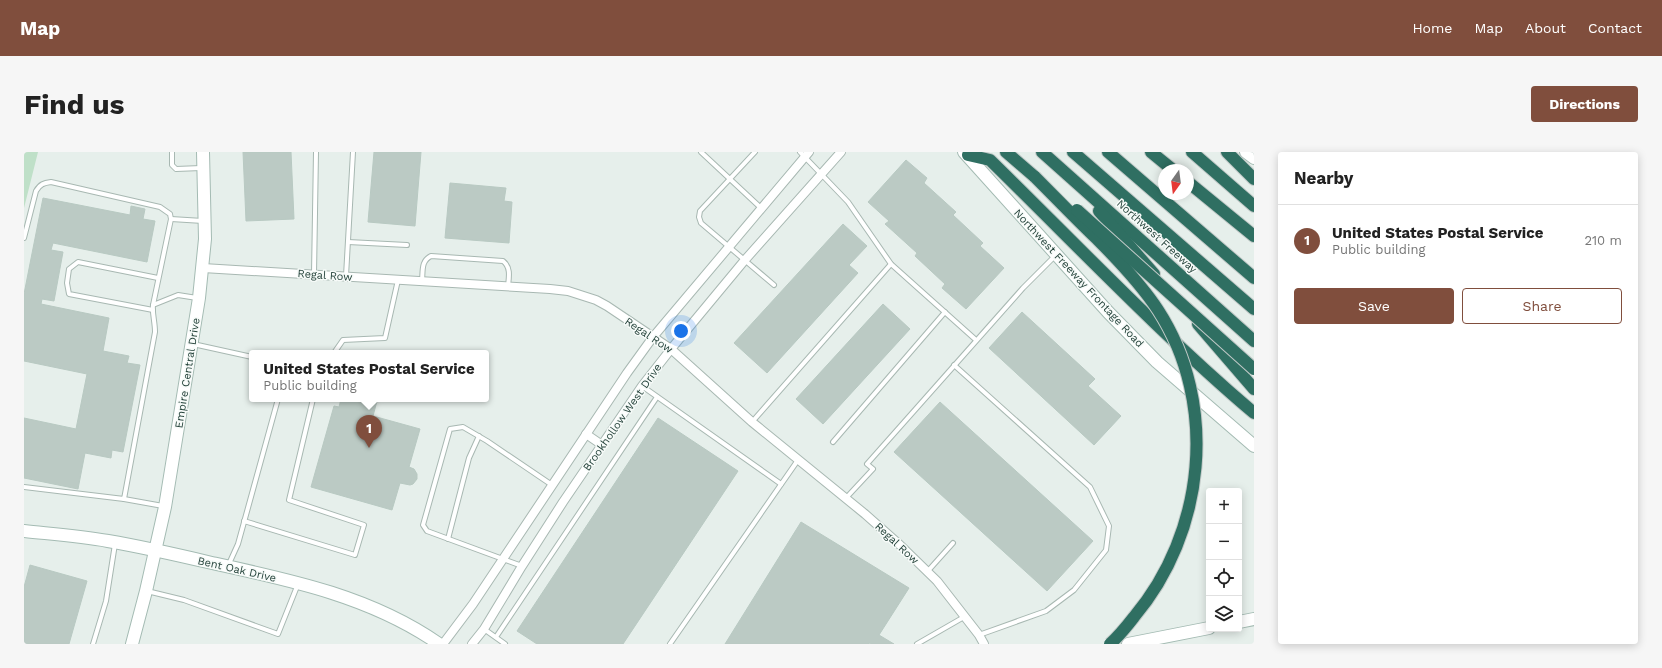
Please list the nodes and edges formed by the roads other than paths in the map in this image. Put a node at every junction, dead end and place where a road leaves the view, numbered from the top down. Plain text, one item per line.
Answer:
1 (172, 152) edge
2 (203, 152) edge
3 (316, 152) edge
4 (353, 152) edge
5 (701, 152) edge
6 (755, 152) edge
7 (841, 152) edge
8 (1006, 152) edge
9 (1042, 152) edge
10 (1073, 152) edge
11 (1083, 152) edge
12 (1108, 152) edge
13 (1152, 152) edge
14 (1192, 152) edge
15 (1227, 152) edge
16 (1246, 152) edge
17 (805, 153) edge
18 (966, 154) edge
19 (1254, 158) edge
20 (1166, 164) edge
21 (204, 168) junction
22 (821, 174) junction
23 (1035, 177) junction
24 (730, 179) junction
25 (1254, 179) edge
26 (1074, 180) junction
27 (1194, 187) edge
28 (1254, 206) edge
29 (761, 208) junction
30 (171, 220) junction
31 (205, 221) junction
32 (1254, 236) edge
33 (1170, 237) junction
34 (24, 238) edge
35 (348, 242) junction
36 (407, 245) dead end
37 (728, 247) junction
38 (1056, 254) junction
39 (744, 261) junction
40 (891, 264) junction
41 (203, 268) junction
42 (314, 274) junction
43 (346, 276) junction
44 (158, 278) junction
45 (1254, 278) edge
46 (398, 280) junction
47 (422, 281) junction
48 (774, 285) dead end
49 (508, 286) junction
50 (199, 298) junction
51 (153, 305) junction
52 (1254, 309) edge
53 (153, 310) junction
54 (945, 312) junction
55 (653, 337) junction
56 (976, 340) junction
57 (1254, 341) edge
58 (193, 344) junction
59 (671, 349) junction
60 (336, 350) edge
61 (249, 356) edge
62 (954, 365) junction
63 (1254, 369) edge
64 (642, 386) junction
65 (1254, 389) edge
66 (657, 397) junction
67 (277, 402) edge
68 (312, 402) edge
69 (1254, 413) edge
70 (752, 422) junction
71 (586, 434) junction
72 (479, 436) junction
73 (833, 442) dead end
74 (602, 445) junction
75 (1254, 446) edge
76 (798, 460) junction
77 (782, 484) junction
78 (552, 485) junction
79 (24, 487) edge
80 (846, 498) junction
81 (124, 499) junction
82 (165, 506) junction
83 (244, 521) junction
84 (24, 531) edge
85 (448, 538) junction
86 (115, 542) junction
87 (953, 543) dead end
88 (156, 550) junction
89 (503, 559) junction
90 (228, 566) junction
91 (522, 566) junction
92 (927, 572) junction
93 (299, 583) junction
94 (146, 591) junction
95 (965, 616) junction
96 (1254, 619) edge
97 (1242, 621) edge
98 (484, 628) junction
99 (1206, 629) edge
100 (979, 635) junction
101 (496, 637) junction
102 (93, 644) edge
103 (132, 644) edge
104 (439, 644) edge
105 (443, 644) edge
106 (472, 644) edge
107 (506, 644) edge
108 (670, 644) edge
109 (917, 644) edge
110 (984, 644) edge
111 (1110, 644) edge
112 (1128, 644) edge

1 - 21 lane
2 - 21 street, Empire Central Drive
3 - 42 lane
4 - 35 lane
5 - 24 lane
6 - 24 lane
7 - 22 street, Brookhollow West Drive
8 - 23 highway
9 - 26 highway, Northwest Freeway
10 - 33 highway
11 - 33 highway
12 - 45 highway
13 - 20 highway
14 - 28 highway
15 - 25 highway
16 - 19 street
17 - 22 lane
17 - 29 street, Brookhollow West Drive
18 - 38 street, Northwest Freeway Frontage Road
18 - 69 highway
21 - 31 street, Empire Central Drive
22 - 39 street, Brookhollow West Drive
22 - 40 lane
23 - 63 highway, bridge
23 - 111 highway, bridge
24 - 29 lane
24 - 37 lane
26 - 57 highway, Northwest Freeway
26 - 65 highway
27 - 32 highway
29 - 37 street, Brookhollow West Drive
30 - 31 lane
30 - 34 lane
30 - 44 lane
31 - 41 street, Empire Central Drive
33 - 52 highway
35 - 36 lane
35 - 43 lane
37 - 39 lane
37 - 55 street, Brookhollow West Drive
38 - 56 lane
38 - 75 street, Northwest Freeway Frontage Road
39 - 48 lane
39 - 59 street, Brookhollow West Drive
40 - 54 lane
40 - 70 lane
41 - 42 street, Regal Row
41 - 50 street, Empire Central Drive
42 - 43 street, Regal Row
43 - 46 street, Regal Row
44 - 51 lane
44 - 53 lane
46 - 47 street, Regal Row
46 - 60 lane
47 - 49 street, Regal Row
47 - 49 lane
49 - 55 street, Regal Row
50 - 51 lane
50 - 58 street, Empire Central Drive
51 - 53 lane
53 - 81 lane
54 - 56 lane
54 - 73 lane
55 - 59 street, Regal Row
55 - 71 street, Brookhollow West Drive
56 - 62 lane
58 - 61 lane
58 - 82 street, Empire Central Drive
59 - 64 street, Brookhollow West Drive
59 - 70 street, Regal Row
62 - 80 lane
62 - 100 lane
64 - 66 lane
64 - 74 street, Brookhollow West Drive
66 - 77 lane
66 - 101 lane
67 - 83 lane
68 - 83 lane
70 - 76 street, Regal Row
71 - 74 street
71 - 78 street, Brookhollow West Drive
72 - 78 lane
72 - 85 lane
72 - 85 lane
74 - 91 street, Brookhollow West Drive
76 - 77 lane
76 - 80 street, Regal Row
77 - 108 lane
78 - 89 street, Brookhollow West Drive
79 - 81 lane
80 - 92 street, Regal Row
81 - 82 lane
82 - 88 street, Empire Central Drive
83 - 90 lane
84 - 86 street, Bent Oak Drive
85 - 89 lane
86 - 88 street, Bent Oak Drive
86 - 102 lane
87 - 92 lane
88 - 90 street, Bent Oak Drive
88 - 94 street, Empire Central Drive
89 - 91 lane
89 - 105 street, Brookhollow West Drive
90 - 93 street, Bent Oak Drive
91 - 98 street, Brookhollow West Drive
92 - 95 street, Regal Row
93 - 94 lane
93 - 104 street, Bent Oak Drive
94 - 103 street, Empire Central Drive
95 - 100 street, Regal Row
95 - 109 lane
96 - 97 street
98 - 101 lane
98 - 106 street, Brookhollow West Drive
99 - 112 street
100 - 110 street, Regal Row
101 - 107 lane

